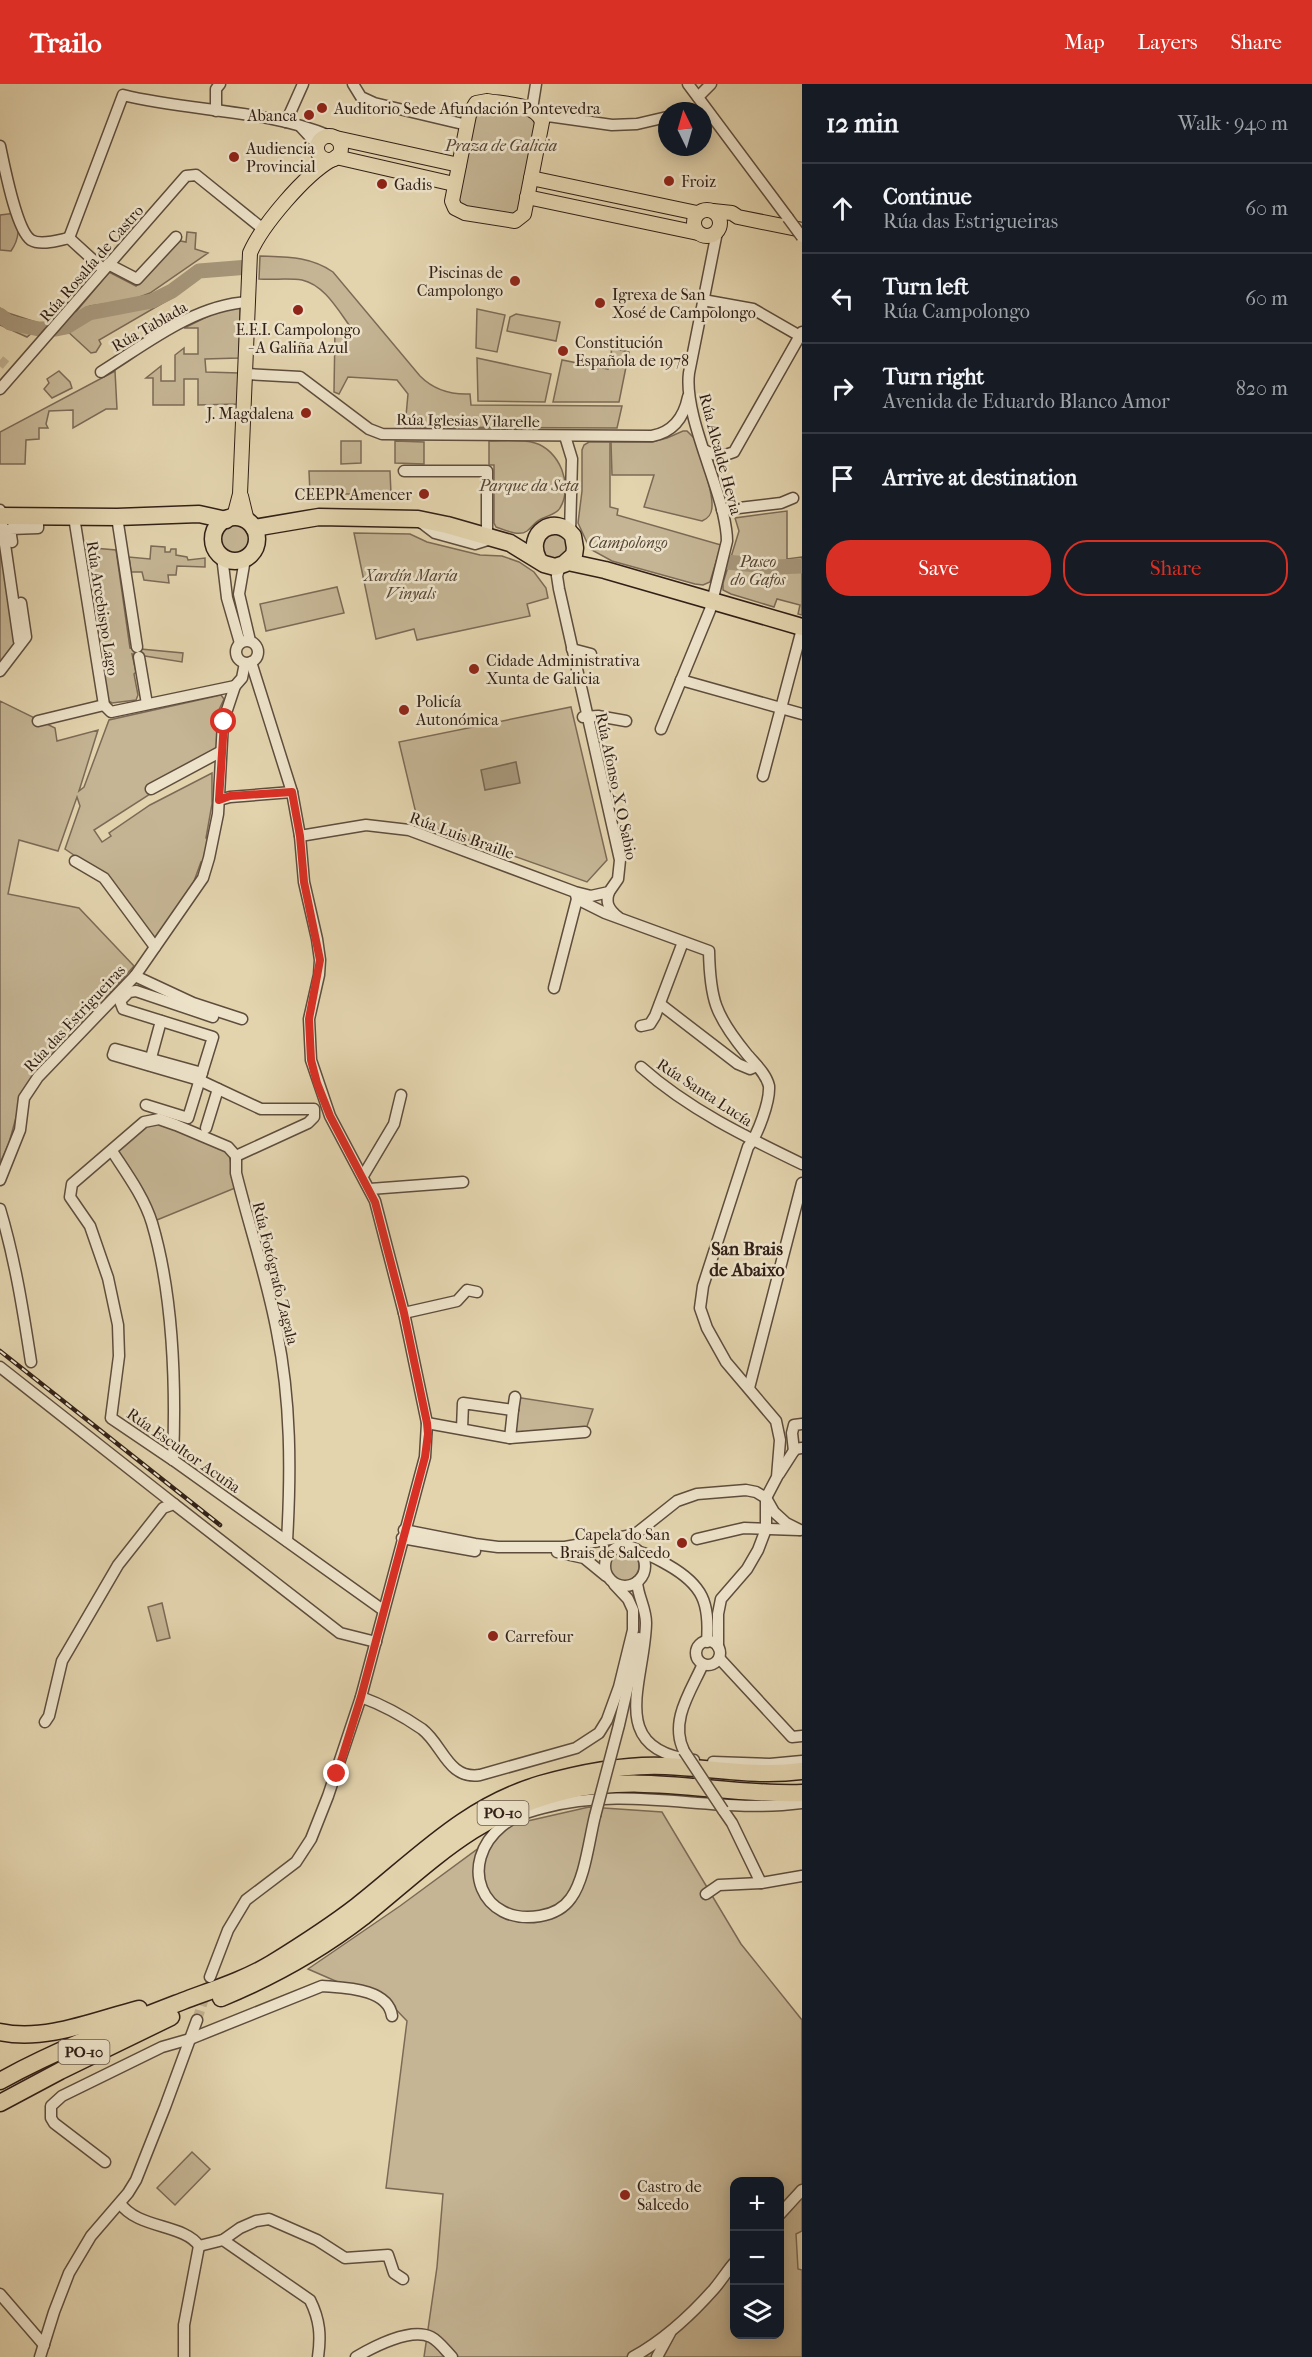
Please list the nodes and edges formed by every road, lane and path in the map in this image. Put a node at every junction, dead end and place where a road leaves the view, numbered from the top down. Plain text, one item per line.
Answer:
1 (303, 84) edge
2 (352, 84) edge
3 (536, 84) edge
4 (688, 84) edge
5 (711, 84) edge
6 (216, 86) edge
7 (698, 97) junction
8 (532, 109) junction
9 (216, 111) junction
10 (658, 119) edge
11 (712, 120) edge
12 (716, 121) junction
13 (285, 122) junction
14 (542, 122) junction
15 (467, 125) junction
16 (301, 127) junction
17 (333, 137) junction
18 (0, 146) edge
19 (397, 152) junction
20 (326, 155) junction
21 (459, 165) junction
22 (392, 170) junction
23 (531, 178) junction
24 (454, 184) junction
25 (527, 197) junction
26 (713, 211) junction
27 (698, 213) junction
28 (738, 217) junction
29 (263, 229) junction
30 (802, 230) edge
31 (711, 234) junction
32 (176, 237) dead end
33 (802, 237) edge
34 (69, 238) junction
35 (106, 266) junction
36 (703, 300) junction
37 (248, 302) junction
38 (801, 334) edge
39 (101, 372) dead end
40 (246, 374) junction
41 (0, 389) edge
42 (688, 397) junction
43 (678, 422) junction
44 (698, 428) junction
45 (565, 436) junction
46 (704, 450) junction
47 (404, 471) dead end
48 (793, 498) dead end
49 (570, 508) junction
50 (722, 510) junction
51 (0, 514) edge
52 (182, 516) junction
53 (38, 517) junction
54 (74, 517) junction
55 (117, 517) junction
56 (240, 521) junction
57 (283, 525) junction
58 (554, 526) junction
59 (214, 534) junction
60 (537, 535) junction
61 (490, 537) junction
62 (572, 537) junction
63 (510, 543) junction
64 (250, 553) junction
65 (222, 556) junction
66 (553, 562) junction
67 (15, 564) junction
68 (605, 570) junction
69 (10, 580) junction
70 (712, 600) junction
71 (802, 628) edge
72 (18, 641) dead end
73 (245, 642) junction
74 (572, 650) junction
75 (591, 654) dead end
76 (248, 662) junction
77 (0, 671) edge
78 (681, 680) junction
79 (235, 686) junction
80 (147, 704) junction
81 (108, 708) junction
82 (781, 708) junction
83 (802, 714) edge
84 (585, 717) junction
85 (38, 721) dead end
86 (626, 721) dead end
87 (661, 729) dead end
88 (220, 752) junction
89 (763, 776) dead end
90 (151, 789) dead end
91 (292, 792) junction
92 (219, 800) junction
93 (300, 836) junction
94 (75, 861) dead end
95 (609, 892) junction
96 (598, 895) junction
97 (576, 896) junction
98 (619, 918) junction
99 (683, 942) junction
100 (155, 947) junction
101 (135, 976) junction
102 (554, 988) dead end
103 (660, 1004) junction
104 (213, 1017) dead end
105 (242, 1019) dead end
106 (161, 1022) junction
107 (641, 1026) dead end
108 (757, 1066) junction
109 (641, 1067) dead end
110 (201, 1076) junction
111 (218, 1089) junction
112 (401, 1095) dead end
113 (324, 1100) junction
114 (146, 1106) dead end
115 (314, 1110) junction
116 (330, 1116) junction
117 (206, 1128) dead end
118 (754, 1140) junction
119 (112, 1151) junction
120 (236, 1156) junction
121 (802, 1164) edge
122 (363, 1176) junction
123 (0, 1180) edge
124 (463, 1182) dead end
125 (802, 1183) edge
126 (370, 1189) junction
127 (0, 1209) edge
128 (477, 1292) dead end
129 (404, 1313) junction
130 (31, 1362) dead end
131 (0, 1367) edge
132 (753, 1373) junction
133 (737, 1374) junction
134 (749, 1388) junction
135 (515, 1397) dead end
136 (513, 1410) junction
137 (427, 1423) junction
138 (802, 1424) edge
139 (462, 1429) junction
140 (585, 1432) dead end
141 (510, 1438) junction
142 (798, 1450) edge
143 (173, 1460) junction
144 (777, 1477) junction
145 (765, 1498) junction
146 (174, 1504) junction
147 (654, 1520) junction
148 (766, 1529) junction
149 (801, 1530) edge
150 (403, 1534) junction
151 (697, 1539) dead end
152 (287, 1541) junction
153 (565, 1547) junction
154 (617, 1547) junction
155 (635, 1549) junction
156 (645, 1570) junction
157 (690, 1581) junction
158 (615, 1582) junction
159 (637, 1582) junction
160 (383, 1610) junction
161 (376, 1642) junction
162 (715, 1649) junction
163 (704, 1664) junction
164 (361, 1697) junction
165 (45, 1722) dead end
166 (802, 1736) edge
167 (802, 1761) edge
168 (614, 1770) junction
169 (802, 1771) edge
170 (802, 1783) edge
171 (802, 1793) edge
172 (802, 1803) edge
173 (802, 1876) edge
174 (761, 1883) junction
175 (706, 1894) dead end
176 (213, 1983) junction
177 (392, 2016) dead end
178 (171, 2017) junction
179 (197, 2020) tunnel mouth
180 (0, 2032) edge
181 (190, 2038) junction
182 (0, 2081) edge
183 (0, 2093) edge
184 (0, 2103) edge
185 (105, 2162) dead end
186 (802, 2190) edge
187 (120, 2203) junction
188 (784, 2210) edge
189 (223, 2240) junction
190 (199, 2246) junction
191 (730, 2269) edge
192 (403, 2279) dead end
193 (0, 2294) edge
194 (670, 2332) junction
195 (44, 2345) junction
196 (40, 2357) edge
197 (184, 2357) edge
198 (318, 2357) edge
199 (356, 2357) edge
200 (452, 2357) edge
201 (633, 2357) edge
202 (657, 2357) edge

1 - 13 street
2 - 15 street
3 - 8 street
4 - 7 street
5 - 7 street
6 - 9 street
7 - 12 street
8 - 14 main road
8 - 15 main road
9 - 13 street
9 - 34 street
10 - 14 street
11 - 12 street
12 - 33 street, bridge
13 - 16 street
14 - 23 main road
15 - 21 main road
16 - 17 street
16 - 20 street
17 - 19 main road
17 - 20 main road
17 - 20 main road
18 - 34 street
19 - 21 main road
19 - 22 main road
20 - 22 main road
20 - 29 main road
21 - 24 main road
22 - 24 main road
23 - 25 main road
23 - 27 main road
24 - 25 main road
25 - 31 main road
26 - 27 main road
26 - 28 main road
26 - 31 main road
27 - 31 main road
28 - 30 main road
28 - 31 main road
29 - 35 street, Rúa Rosalía de Castro
29 - 37 main road
31 - 36 street, Rúa Alcalde Hevia
32 - 35 street
34 - 35 street
35 - 41 street, Rúa Rosalía de Castro
36 - 38 street
36 - 42 street, Rúa Alcalde Hevia
37 - 39 street, Rúa Tablada
37 - 40 main road
38 - 46 street
40 - 45 street, Rúa Iglesias Vilarelle
40 - 56 main road
42 - 43 street
42 - 44 street, Rúa Alcalde Hevia
43 - 44 street
43 - 45 street, Rúa Iglesias Vilarelle
44 - 46 street, Rúa Alcalde Hevia
45 - 49 street
46 - 50 street, Rúa Alcalde Hevia
47 - 61 street
48 - 50 street
49 - 58 street
49 - 62 street
50 - 70 street, Rúa Alcalde Hevia
51 - 53 highway
51 - 69 street
52 - 55 highway
52 - 56 highway
52 - 59 highway
53 - 54 highway
53 - 67 street
54 - 55 highway
54 - 81 street, Rúa Arcebispo Lago
55 - 80 street
56 - 57 highway
56 - 59 highway
56 - 64 highway
57 - 61 highway
57 - 64 highway
58 - 60 highway
58 - 62 highway
59 - 65 highway
60 - 63 highway
60 - 66 highway
61 - 63 highway
62 - 66 highway
62 - 68 highway
63 - 66 highway
64 - 65 highway
64 - 73 street
65 - 73 street
66 - 68 highway
66 - 74 street, Rúa Afonso X O Sabio
66 - 84 street, Rúa Afonso X O Sabio
67 - 69 street
67 - 77 street
68 - 70 highway
69 - 72 street
70 - 71 highway
70 - 78 street, Rúa Alcalde Hevia
71 - 82 street
73 - 76 street
73 - 76 street
74 - 75 street
74 - 84 street, Rúa Afonso X O Sabio
76 - 79 street, Rúa das Estrigueiras
76 - 91 street
78 - 82 street
78 - 87 street, Rúa Alcalde Hevia
79 - 80 street
79 - 88 street, Rúa das Estrigueiras
80 - 81 street
81 - 85 street
82 - 83 street
82 - 89 street
84 - 86 street
84 - 95 street, Rúa Afonso X O Sabio
84 - 96 street, Rúa Afonso X O Sabio
88 - 90 street
88 - 92 street, Rúa das Estrigueiras
91 - 92 street
91 - 93 street
92 - 100 street, Rúa das Estrigueiras
93 - 97 street, Rúa Luis Braille
93 - 113 street
94 - 100 street
95 - 96 street
95 - 98 street
96 - 97 street
97 - 98 street
97 - 102 street
98 - 99 street
99 - 103 street
99 - 108 street
100 - 101 street, Rúa das Estrigueiras
101 - 105 street
101 - 123 street, Rúa das Estrigueiras
103 - 107 street
103 - 108 street
104 - 106 street
106 - 110 street
106 - 110 street
108 - 118 street
109 - 118 street, Rúa Santa Lucía
110 - 111 street
110 - 114 street
111 - 115 street
111 - 117 street
112 - 122 street
113 - 115 street
113 - 116 street
115 - 116 street
115 - 120 street
116 - 122 street
118 - 121 street, Rúa Santa Lucía
118 - 133 street, Rúa Santa Lucía
119 - 120 street, Rúa Escultor Acuña
119 - 143 street
119 - 143 street, Rúa Escultor Acuña
120 - 152 street, Rúa Fotógrafo Zagala
122 - 126 street
124 - 126 street
125 - 132 street
126 - 129 street
127 - 130 street
128 - 129 street
129 - 137 street
131 - 146 street
132 - 133 street
132 - 134 street
133 - 134 street, Rúa Santa Lucía
134 - 144 street, Rúa Santa Lucía
135 - 136 street
136 - 139 street
136 - 141 street
137 - 139 street
137 - 150 street
138 - 142 street
139 - 141 street
140 - 141 street
142 - 144 street
143 - 152 street, Rúa Escultor Acuña
144 - 145 street, Rúa Santa Lucía
145 - 147 street
145 - 148 street
145 - 149 street
146 - 161 street
146 - 165 street
147 - 153 street
147 - 155 street
148 - 149 street
148 - 151 street
148 - 162 street
150 - 153 street
150 - 158 street
150 - 160 street
152 - 160 street, Rúa Escultor Acuña
153 - 154 street
154 - 155 street
154 - 158 street
155 - 156 street
155 - 157 street
156 - 157 street
156 - 159 street
157 - 162 street
158 - 159 street
158 - 164 street
158 - 172 street, bridge
159 - 167 street
160 - 161 street
161 - 164 street
162 - 163 street
162 - 163 street
162 - 166 street
163 - 174 street, bridge
164 - 176 street
168 - 169 highway
168 - 170 highway, PO-10
168 - 176 highway, PO-10
171 - 178 highway, PO-10
173 - 174 street
174 - 175 street
176 - 180 highway
176 - 182 highway, PO-10
177 - 181 street
178 - 183 highway, PO-10
178 - 184 highway
179 - 181 street
181 - 185 street
181 - 187 street
186 - 188 street
187 - 190 street
187 - 195 street
189 - 190 street
189 - 192 street
189 - 198 street
190 - 197 street
191 - 194 street
193 - 195 street
194 - 201 street
194 - 202 street
195 - 196 street
199 - 200 street

